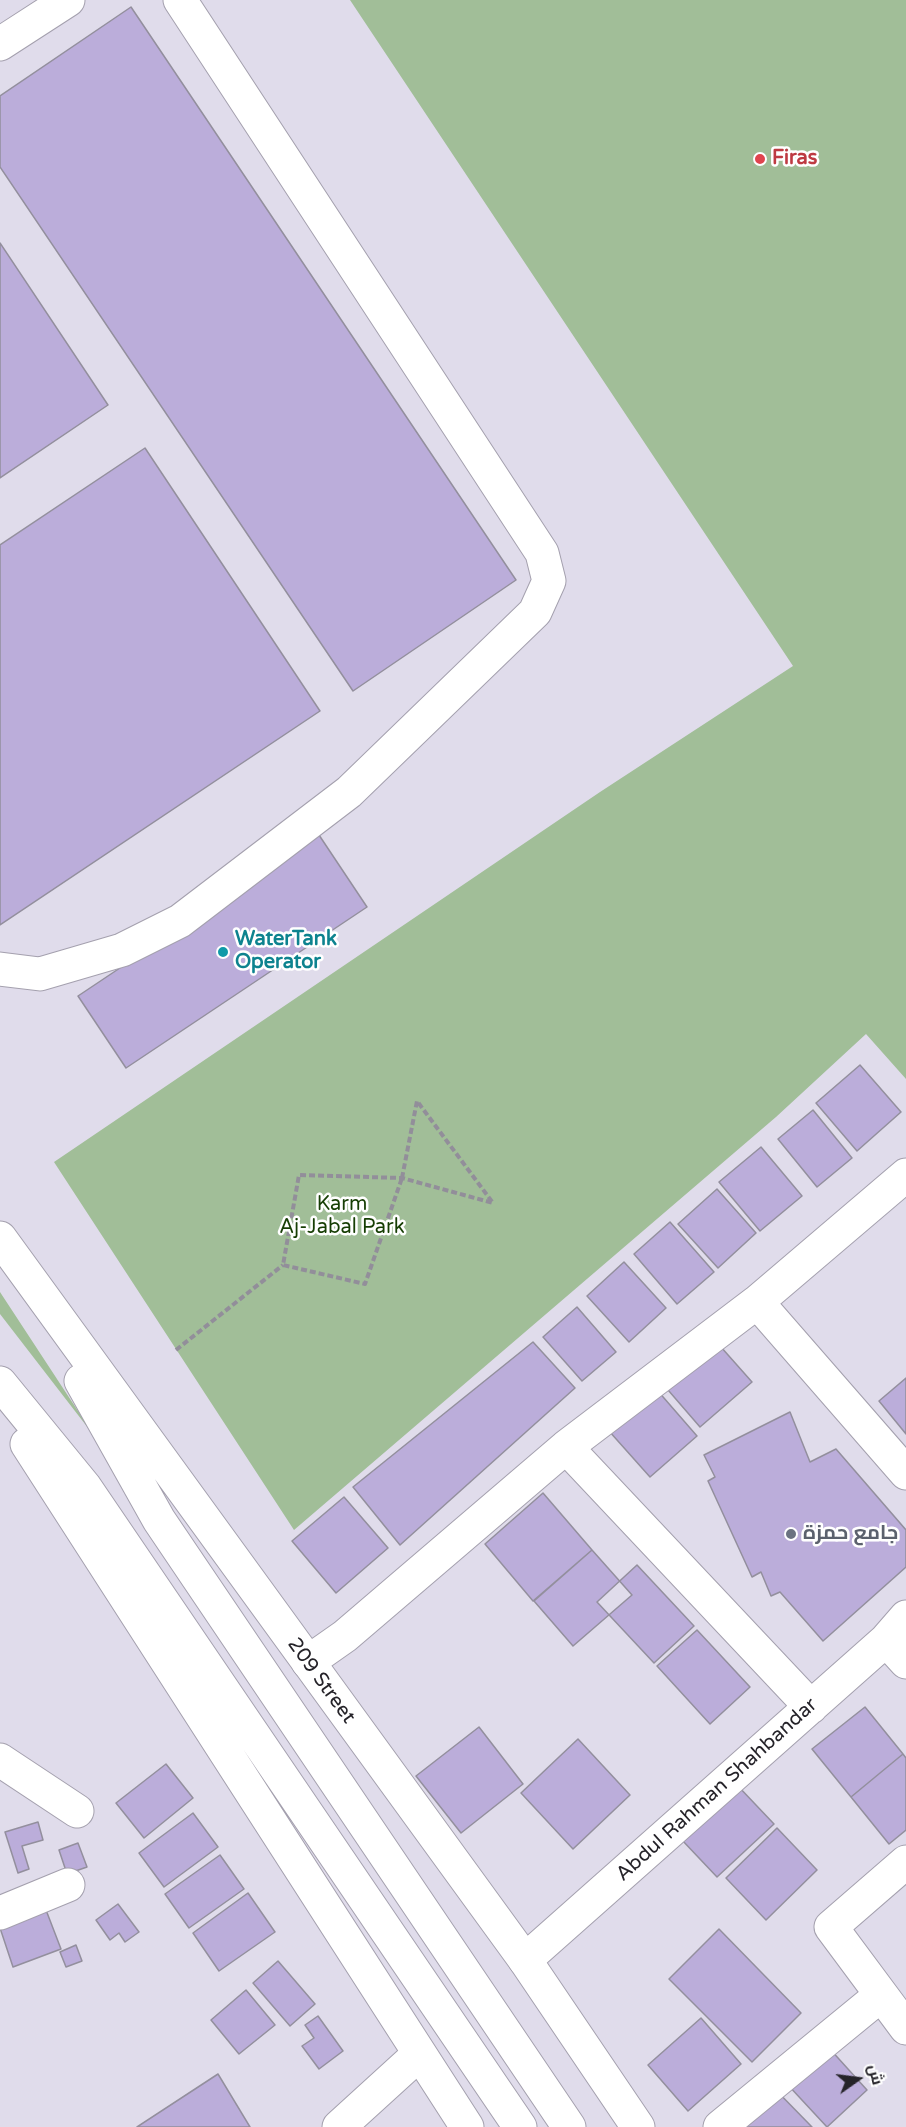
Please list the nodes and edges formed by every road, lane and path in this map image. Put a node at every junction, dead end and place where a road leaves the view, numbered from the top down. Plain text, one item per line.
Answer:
1 (68, 0) edge
2 (180, 0) edge
3 (0, 44) edge
4 (0, 969) edge
5 (906, 1175) edge
6 (402, 1178) junction
7 (4, 1245) edge
8 (283, 1265) junction
9 (757, 1302) junction
10 (176, 1350) dead end
11 (0, 1383) edge
12 (0, 1402) edge
13 (566, 1447) junction
14 (906, 1473) edge
15 (899, 1640) edge
16 (308, 1662) junction
17 (810, 1707) junction
18 (0, 1760) edge
19 (77, 1811) dead end
20 (906, 1862) edge
21 (68, 1885) dead end
22 (0, 1913) edge
23 (525, 1960) junction
24 (881, 1995) junction
25 (906, 2028) edge
26 (418, 2055) junction
27 (339, 2127) edge
28 (467, 2127) edge
29 (520, 2127) edge
30 (569, 2127) edge
31 (638, 2127) edge
32 (720, 2127) edge

1 - 3 main road
2 - 4 main road
5 - 9 main road
6 - 6 path
6 - 8 path
6 - 8 path
7 - 16 main road, 209 Street
7 - 30 main road
8 - 10 path
9 - 13 main road
9 - 14 main road
11 - 29 main road
12 - 26 main road
13 - 16 main road
13 - 17 main road
15 - 17 main road, Abdul Rahman Shahbandar
16 - 23 main road, 209 Street
17 - 23 main road, Abdul Rahman Shahbandar
18 - 19 main road
20 - 24 main road
21 - 22 main road
23 - 31 main road, 209 Street
24 - 25 main road
24 - 32 main road
26 - 27 main road
26 - 28 main road

